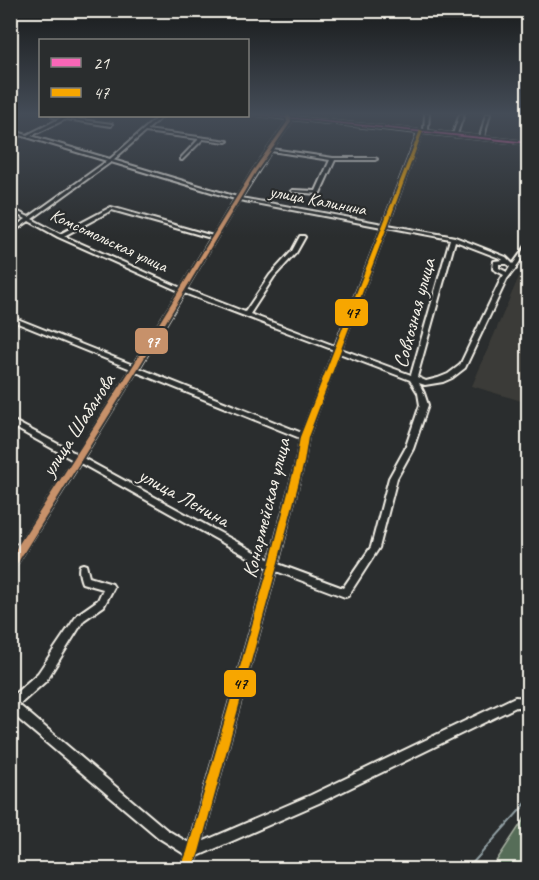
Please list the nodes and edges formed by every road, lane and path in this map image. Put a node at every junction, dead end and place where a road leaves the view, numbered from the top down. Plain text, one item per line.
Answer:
1 (87, 155) edge
2 (117, 155) edge
3 (186, 155) edge
4 (267, 155) edge
5 (305, 155) edge
6 (414, 155) edge
7 (182, 159) dead end
8 (333, 159) junction
9 (375, 159) dead end
10 (109, 162) junction
11 (293, 191) dead end
12 (238, 199) junction
13 (10, 209) edge
14 (29, 220) junction
15 (385, 226) junction
16 (10, 233) edge
17 (60, 236) junction
18 (302, 237) dead end
19 (215, 238) junction
20 (453, 238) junction
21 (528, 247) edge
22 (508, 262) junction
23 (514, 268) junction
24 (508, 274) junction
25 (184, 293) junction
26 (247, 314) junction
27 (10, 318) edge
28 (338, 350) junction
29 (134, 370) junction
30 (413, 379) junction
31 (10, 421) edge
32 (304, 437) junction
33 (77, 459) junction
34 (10, 545) edge
35 (19, 552) junction
36 (273, 566) junction
37 (10, 567) edge
38 (83, 568) dead end
39 (345, 593) joint
40 (528, 703) edge
41 (11, 705) edge
42 (193, 852) junction
43 (186, 870) edge

1 - 10 street, улица Калинина
2 - 10 street
3 - 7 street
4 - 12 street, улица Шабанова
5 - 8 street
6 - 15 street, Конармейская улица
8 - 9 street
8 - 11 street
10 - 12 street, улица Калинина
10 - 14 street
12 - 15 street, улица Калинина
12 - 19 street, улица Шабанова
13 - 14 street, Комсомольская улица
14 - 16 street
14 - 17 street, Комсомольская улица
15 - 20 street, улица Калинина
15 - 28 street, Конармейская улица
17 - 19 street
17 - 25 street, Комсомольская улица
18 - 26 street
19 - 25 street, улица Шабанова
20 - 22 street, улица Калинина
20 - 30 street, Совхозная улица
21 - 23 street, Комсомольская улица
22 - 23 street, улица Калинина
22 - 24 street
23 - 24 street, Комсомольская улица
24 - 30 street, Комсомольская улица
25 - 26 street, Комсомольская улица
25 - 29 street, улица Шабанова
26 - 28 street, Комсомольская улица
27 - 29 street
28 - 30 street, Комсомольская улица
28 - 32 street, Конармейская улица
29 - 32 street
29 - 33 street, улица Шабанова
30 - 39 street, Совхозная улица
31 - 33 street, улица Ленина
32 - 36 street, Конармейская улица
33 - 35 street, улица Шабанова
33 - 36 street, улица Ленина
34 - 35 street
35 - 37 street, улица Шабанова
36 - 39 street, улица Ленина
36 - 42 street, Конармейская улица
38 - 41 street
40 - 42 street
41 - 42 street
42 - 43 street, Конармейская улица

